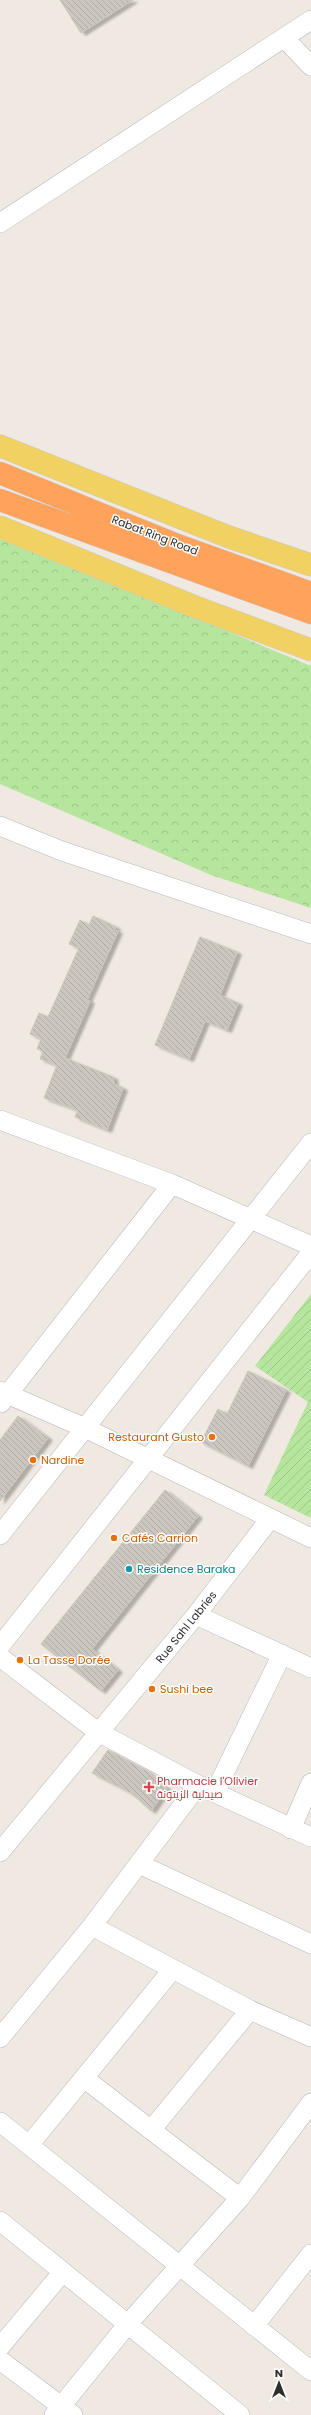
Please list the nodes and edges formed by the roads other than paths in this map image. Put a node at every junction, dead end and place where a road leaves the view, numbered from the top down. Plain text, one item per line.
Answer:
1 (311, 20) edge
2 (284, 38) junction
3 (311, 66) edge
4 (0, 223) edge
5 (0, 446) edge
6 (0, 473) edge
7 (0, 500) edge
8 (0, 527) edge
9 (311, 565) edge
10 (311, 592) edge
11 (311, 613) edge
12 (311, 650) edge
13 (0, 826) edge
14 (311, 934) edge
15 (0, 1120) edge
16 (311, 1143) edge
17 (172, 1184) junction
18 (250, 1218) junction
19 (311, 1246) edge
20 (311, 1253) edge
21 (3, 1397) edge
22 (85, 1428) junction
23 (147, 1459) junction
24 (270, 1519) junction
25 (0, 1535) edge
26 (311, 1538) edge
27 (196, 1615) junction
28 (0, 1646) edge
29 (282, 1654) junction
30 (0, 1657) edge
31 (311, 1668) edge
32 (98, 1732) junction
33 (311, 1783) edge
34 (206, 1788) junction
35 (291, 1829) junction
36 (311, 1837) edge
37 (0, 1852) edge
38 (139, 1864) junction
39 (92, 1926) junction
40 (311, 1944) edge
41 (173, 1969) junction
42 (250, 2010) junction
43 (311, 2037) edge
44 (0, 2038) edge
45 (84, 2078) junction
46 (308, 2114) edge
47 (0, 2122) edge
48 (151, 2130) junction
49 (29, 2145) junction
50 (240, 2198) junction
51 (0, 2221) edge
52 (311, 2254) edge
53 (180, 2266) junction
54 (62, 2273) junction
55 (127, 2325) junction
56 (254, 2326) junction
57 (0, 2347) edge
58 (0, 2360) edge
59 (311, 2371) edge
60 (63, 2412) edge
61 (240, 2415) edge

1 - 2 street
2 - 3 street
2 - 4 street
5 - 9 main road
6 - 10 highway, Rabat Ring Road
7 - 11 highway, Rabat Ring Road
8 - 12 main road
13 - 14 street
15 - 17 street
16 - 18 street
17 - 18 street
17 - 21 street
18 - 19 street
18 - 22 street
20 - 23 street
21 - 22 street
22 - 23 street
22 - 25 street
23 - 24 street
23 - 28 street
24 - 26 street
24 - 27 street, Rue Sahl Labries
27 - 29 street
27 - 32 street, Rue Sahl Labries
29 - 31 street
29 - 34 street
30 - 32 street
32 - 34 street
32 - 37 street, Rue Sahl Labries
33 - 35 street
34 - 35 street
34 - 38 street
35 - 36 street
38 - 39 street
38 - 40 street
39 - 41 street
39 - 44 street
41 - 42 street
41 - 45 street
42 - 43 street
42 - 48 street
45 - 48 street
45 - 49 street
46 - 50 street
47 - 49 street
48 - 50 street
49 - 53 street
50 - 53 street
51 - 54 street
52 - 56 street
53 - 55 street
53 - 56 street
54 - 55 street
54 - 57 street
55 - 60 street
55 - 61 street
56 - 59 street
58 - 60 street

